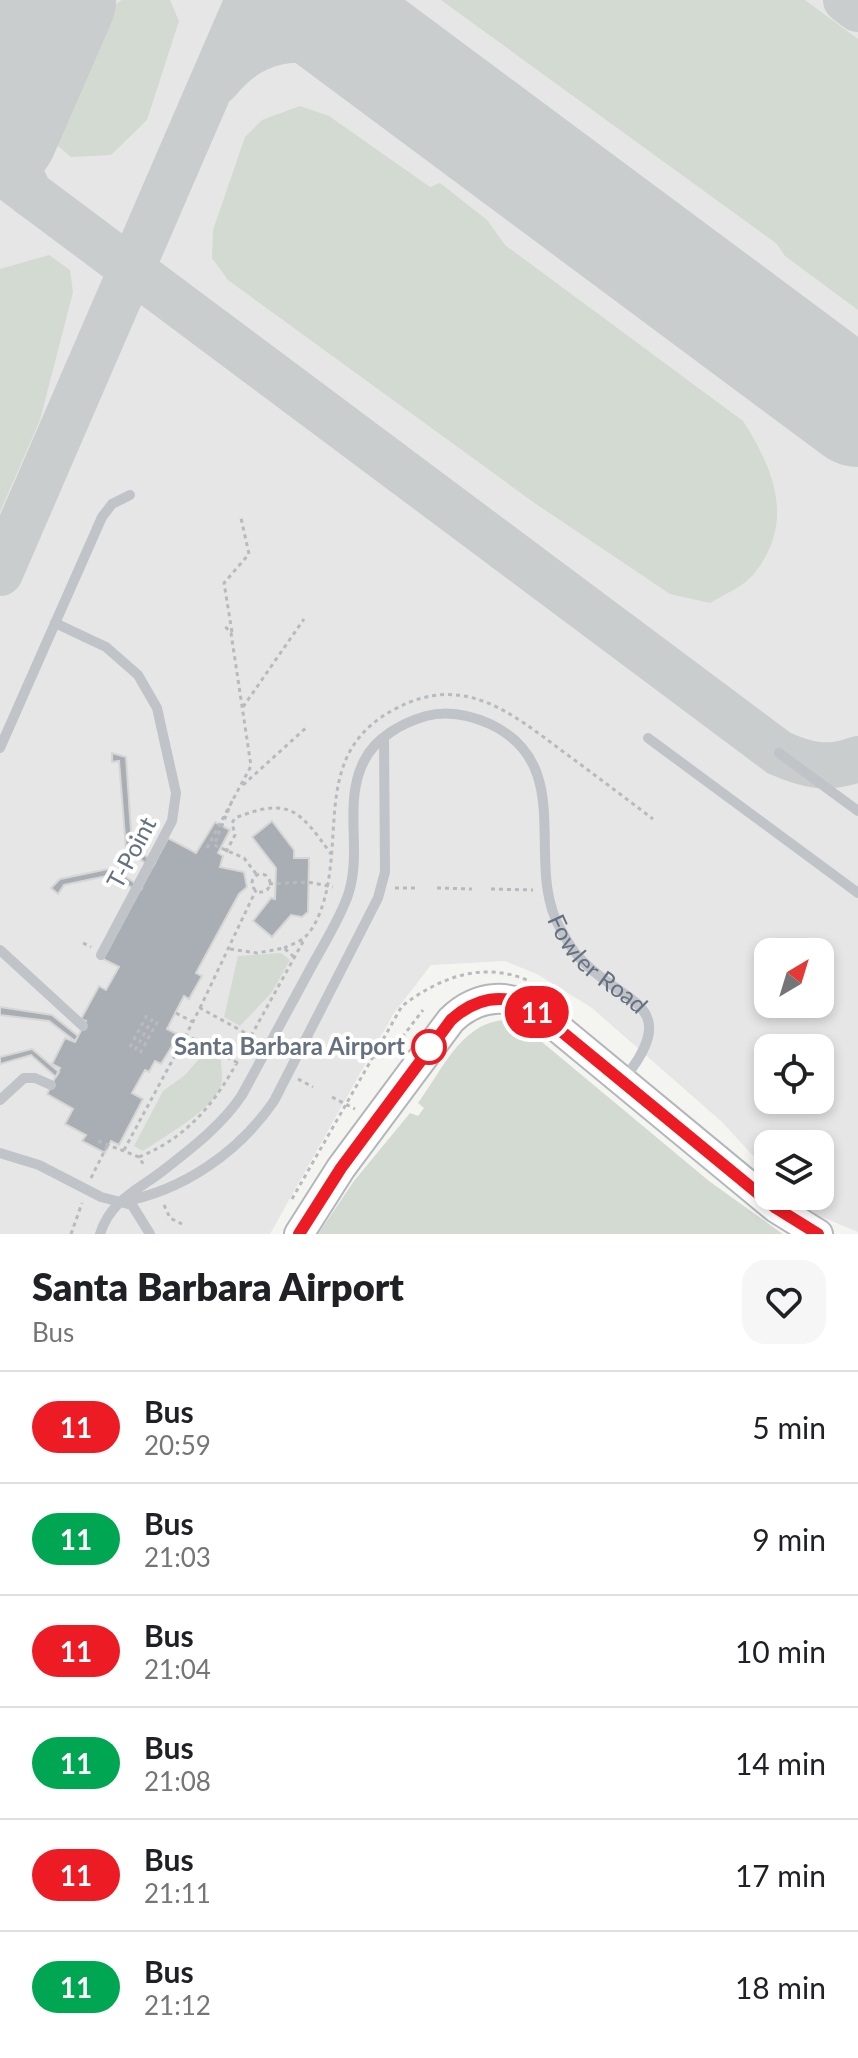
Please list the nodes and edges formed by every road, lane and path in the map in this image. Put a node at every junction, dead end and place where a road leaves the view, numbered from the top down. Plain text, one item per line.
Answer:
1 (130, 495) dead end
2 (241, 518) dead end
3 (304, 619) dead end
4 (55, 623) junction
5 (224, 625) dead end
6 (231, 633) junction
7 (242, 708) junction
8 (308, 726) dead end
9 (384, 738) junction
10 (648, 738) dead end
11 (357, 739) dead end
12 (0, 748) edge
13 (779, 753) dead end
14 (239, 789) junction
15 (232, 801) junction
16 (858, 811) edge
17 (207, 848) dead end
18 (226, 852) junction
19 (332, 855) junction
20 (257, 875) junction
21 (269, 884) junction
22 (328, 884) junction
23 (333, 887) dead end
24 (387, 887) dead end
25 (419, 888) dead end
26 (437, 888) dead end
27 (472, 889) dead end
28 (491, 889) dead end
29 (256, 890) junction
30 (537, 890) dead end
31 (858, 893) edge
32 (306, 936) junction
33 (83, 943) dead end
34 (89, 946) dead end
35 (284, 948) junction
36 (230, 949) junction
37 (0, 950) edge
38 (101, 955) dead end
39 (295, 957) junction
40 (200, 1008) junction
41 (423, 1010) dead end
42 (176, 1013) dead end
43 (147, 1015) dead end
44 (153, 1018) dead end
45 (158, 1021) dead end
46 (193, 1022) junction
47 (83, 1026) dead end
48 (186, 1035) junction
49 (251, 1036) junction
50 (130, 1047) dead end
51 (135, 1050) dead end
52 (140, 1053) dead end
53 (372, 1057) dead end
54 (238, 1063) junction
55 (295, 1078) dead end
56 (622, 1081) junction
57 (51, 1085) dead end
58 (313, 1087) dead end
59 (332, 1097) dead end
60 (0, 1100) edge
61 (353, 1108) dead end
62 (98, 1141) dead end
63 (107, 1146) junction
64 (124, 1150) junction
65 (0, 1153) edge
66 (139, 1157) junction
67 (145, 1169) dead end
68 (89, 1182) dead end
69 (120, 1202) junction
70 (82, 1203) dead end
71 (163, 1203) dead end
72 (182, 1224) dead end
73 (71, 1234) edge
74 (100, 1234) edge
75 (150, 1234) edge
76 (299, 1234) edge
77 (818, 1234) edge

1 - 4 lane
2 - 6 path
3 - 7 path
4 - 12 lane
4 - 38 lane, T-Point
5 - 6 path
6 - 7 path
7 - 14 path
8 - 14 path
9 - 56 lane, Fowler Road
9 - 69 lane, Fowler Road
9 - 69 lane
10 - 31 lane
11 - 19 path
13 - 16 lane
14 - 15 path
15 - 17 path
15 - 18 path
18 - 19 path
18 - 20 path
19 - 22 path
20 - 21 path
20 - 29 path
21 - 22 path
21 - 29 path
22 - 23 path
22 - 32 path
24 - 25 path
26 - 27 path
28 - 30 path
29 - 36 path
32 - 35 path
32 - 39 path
33 - 34 path
35 - 36 path
35 - 39 path
36 - 40 path
37 - 47 lane
39 - 49 path
40 - 46 path
40 - 49 path
41 - 53 path
42 - 46 path
43 - 50 path
44 - 51 path
45 - 52 path
46 - 48 path
48 - 54 path
48 - 64 path
49 - 54 path
54 - 66 path
55 - 58 path
56 - 76 street
56 - 77 street
57 - 60 lane
59 - 61 path
62 - 63 path
63 - 64 path
63 - 68 path
64 - 66 path
65 - 69 lane
66 - 67 path
69 - 74 lane, Fowler Road
69 - 75 lane
70 - 73 path
71 - 72 path

